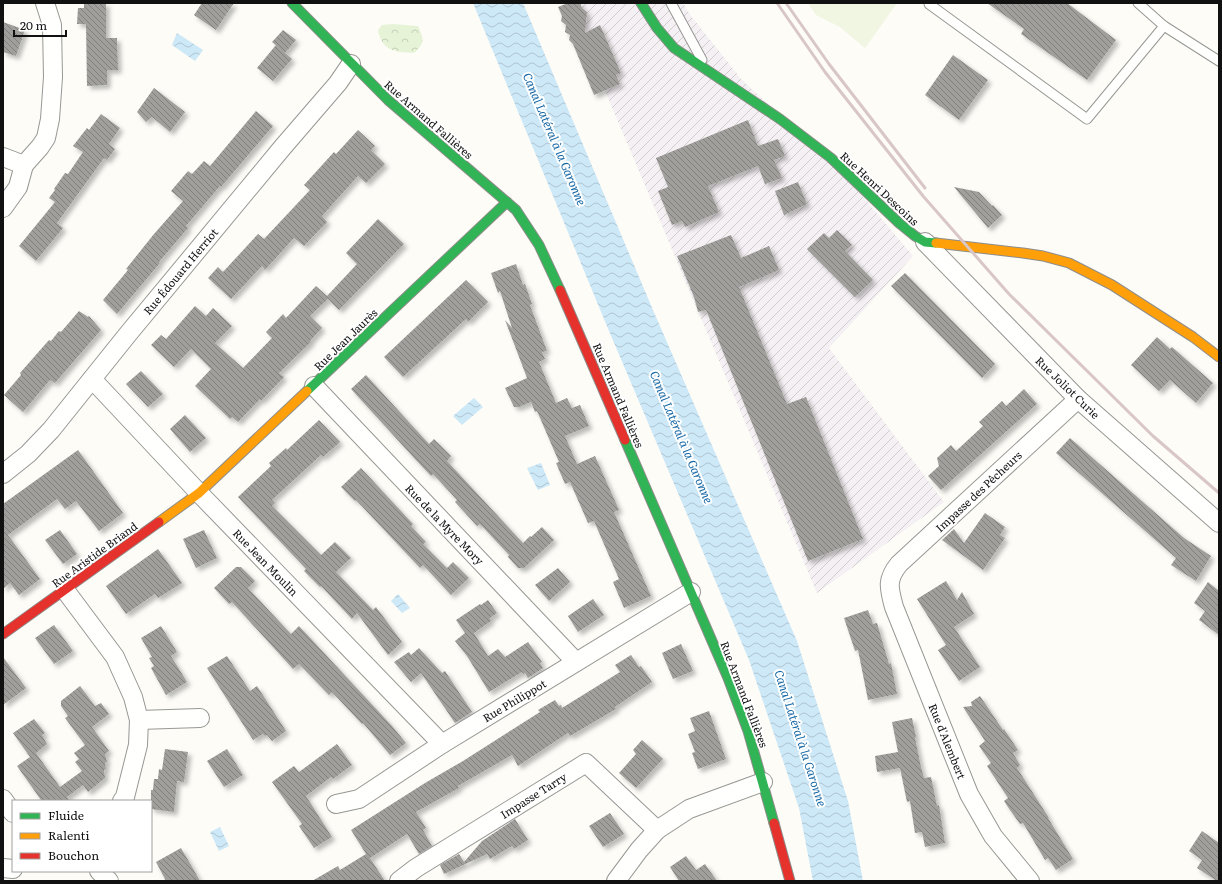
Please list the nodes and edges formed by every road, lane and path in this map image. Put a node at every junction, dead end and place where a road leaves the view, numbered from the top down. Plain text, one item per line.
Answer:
1 (45, 3) edge
2 (292, 3) edge
3 (641, 3) edge
4 (671, 3) edge
5 (930, 3) edge
6 (1138, 3) edge
7 (305, 11) edge
8 (1164, 26) junction
9 (1219, 61) edge
10 (351, 64) junction
11 (709, 72) junction
12 (3, 157) edge
13 (24, 165) junction
14 (506, 202) junction
15 (3, 208) edge
16 (925, 242) junction
17 (1219, 357) edge
18 (92, 379) junction
19 (314, 386) junction
20 (1078, 399) junction
21 (3, 474) edge
22 (199, 494) junction
23 (1219, 523) edge
24 (889, 589) joint
25 (65, 590) junction
26 (691, 592) junction
27 (3, 634) edge
28 (576, 662) junction
29 (200, 718) dead end
30 (139, 720) junction
31 (442, 744) junction
32 (763, 782) junction
33 (3, 799) edge
34 (123, 800) edge
35 (336, 804) dead end
36 (12, 812) edge
37 (657, 830) junction
38 (100, 872) edge
39 (109, 881) edge
40 (399, 881) edge
41 (616, 881) edge
42 (790, 881) edge
43 (1030, 881) edge

1 - 13 street
2 - 7 street, Rue Armand Fallières
3 - 11 street, Rue Henri Descoins
4 - 11 lane
5 - 8 lane
6 - 8 lane
7 - 10 street, Rue Armand Fallières
8 - 9 lane
10 - 14 street, Rue Armand Fallières
10 - 18 street, Rue Édouard Herriot
11 - 16 street, Rue Henri Descoins
12 - 13 street
13 - 15 street
14 - 19 street, Rue Jean Jaurès
14 - 26 street, Rue Armand Fallières
16 - 17 street, Rue Henri Descoins
16 - 20 street, Rue Joliot Curie
18 - 21 street, Rue Édouard Herriot
18 - 22 street, Rue Jean Moulin
19 - 22 street, Rue Jean Jaurès
19 - 28 street, Rue de la Myre Mory
20 - 23 street, Rue Joliot Curie
20 - 24 street, Impasse des Pêcheurs
22 - 25 street, Rue Aristide Briand
22 - 31 street, Rue Jean Moulin
24 - 43 street, Rue d'Alembert
25 - 27 street, Rue Aristide Briand
25 - 30 street
26 - 28 street, Rue Philippot
26 - 32 street, Rue Armand Fallières
28 - 31 street, Rue Philippot
29 - 30 street
30 - 34 street
31 - 35 street, Rue Philippot
32 - 37 street
32 - 42 street, Rue Armand Fallières
33 - 36 street
37 - 40 street, Impasse Tarry
37 - 41 street
38 - 39 street

